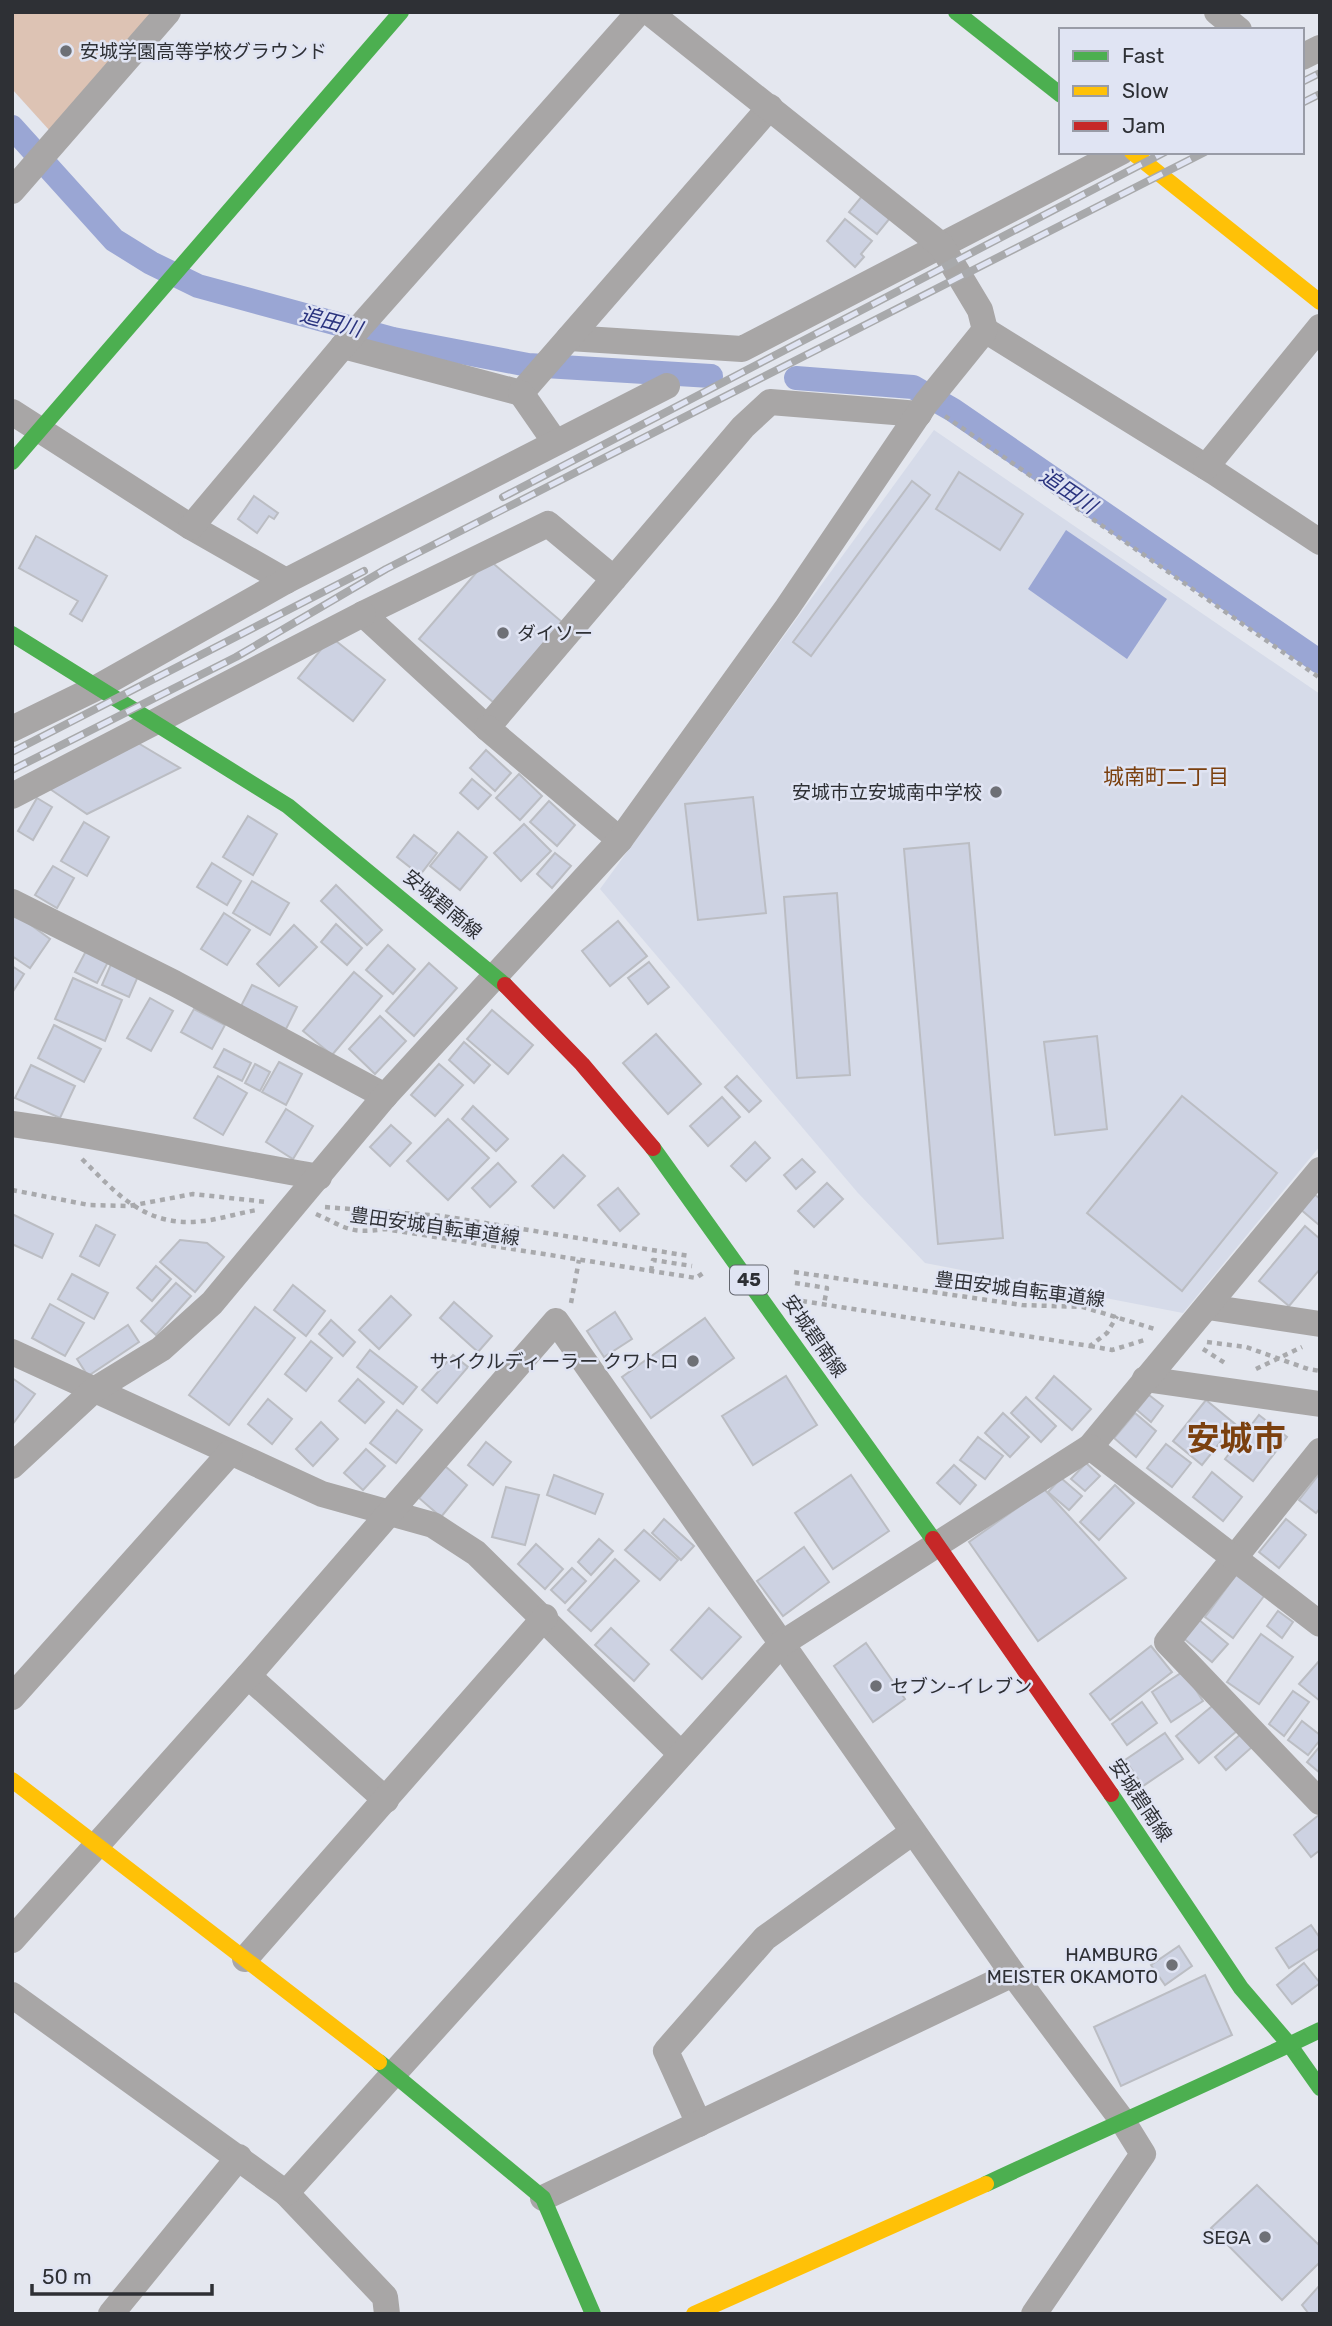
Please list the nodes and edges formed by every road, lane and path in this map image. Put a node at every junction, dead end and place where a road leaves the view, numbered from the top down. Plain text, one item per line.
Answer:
1 (168, 12) edge
2 (401, 12) edge
3 (639, 12) edge
4 (649, 12) edge
5 (956, 12) edge
6 (1217, 12) edge
7 (1237, 28) edge
8 (1320, 48) edge
9 (1304, 56) edge
10 (1059, 93) edge
11 (770, 107) junction
12 (1117, 154) edge
13 (1135, 154) edge
14 (26, 168) edge
15 (941, 245) junction
16 (1320, 302) edge
17 (1320, 327) edge
18 (985, 330) junction
19 (353, 335) junction
20 (569, 338) junction
21 (536, 375) junction
22 (667, 386) dead end
23 (927, 402) junction
24 (12, 412) edge
25 (40, 430) junction
26 (555, 442) junction
27 (12, 462) edge
28 (1206, 467) junction
29 (191, 527) junction
30 (1320, 542) edge
31 (614, 579) junction
32 (286, 581) junction
33 (363, 614) junction
34 (12, 634) edge
35 (1320, 678) edge
36 (98, 687) junction
37 (152, 723) junction
38 (487, 728) junction
39 (12, 729) edge
40 (12, 796) edge
41 (620, 840) junction
42 (13, 903) edge
43 (496, 975) junction
44 (385, 1096) junction
45 (12, 1124) edge
46 (70, 1157) dead end
47 (1320, 1170) edge
48 (319, 1177) junction
49 (12, 1191) edge
50 (295, 1205) junction
51 (130, 1206) junction
52 (689, 1256) dead end
53 (579, 1260) junction
54 (738, 1264) junction
55 (692, 1266) dead end
56 (651, 1271) junction
57 (794, 1272) dead end
58 (794, 1283) dead end
59 (791, 1299) dead end
60 (824, 1304) junction
61 (1208, 1307) junction
62 (1117, 1316) junction
63 (1313, 1334) edge
64 (566, 1335) junction
65 (1182, 1338) junction
66 (1090, 1346) junction
67 (12, 1352) edge
68 (1279, 1358) junction
69 (1236, 1369) dead end
70 (1245, 1370) dead end
71 (1320, 1371) edge
72 (1145, 1379) junction
73 (94, 1390) junction
74 (1320, 1404) edge
75 (1090, 1447) junction
76 (1320, 1451) edge
77 (230, 1453) junction
78 (12, 1466) edge
79 (389, 1515) junction
80 (937, 1546) junction
81 (1234, 1560) junction
82 (545, 1617) junction
83 (1320, 1624) edge
84 (781, 1644) junction
85 (248, 1676) junction
86 (12, 1698) edge
87 (681, 1755) junction
88 (12, 1780) edge
89 (386, 1800) junction
90 (1320, 1802) edge
91 (913, 1832) junction
92 (97, 1846) junction
93 (12, 1940) edge
94 (245, 1959) junction
95 (1013, 1974) junction
96 (12, 1995) edge
97 (1320, 2030) edge
98 (1289, 2044) junction
99 (394, 2073) junction
100 (1320, 2088) edge
101 (1122, 2120) junction
102 (699, 2124) junction
103 (239, 2157) junction
104 (286, 2193) junction
105 (543, 2198) junction
106 (111, 2314) edge
107 (387, 2314) edge
108 (593, 2314) edge
109 (694, 2314) edge
110 (1034, 2314) edge

1 - 14 street
2 - 25 street
3 - 19 street
4 - 11 street
5 - 10 street
6 - 7 street
8 - 9 street
11 - 15 street
11 - 20 street
12 - 15 street
13 - 16 street
15 - 18 street
15 - 20 street
17 - 28 street
18 - 23 street
18 - 28 street
19 - 21 street
19 - 29 street
20 - 21 street
21 - 26 street
22 - 26 street
23 - 31 street
23 - 35 path
23 - 41 street
24 - 25 street
25 - 27 street
25 - 29 street
26 - 32 street
28 - 30 street
29 - 32 street
31 - 33 street
31 - 38 street
32 - 36 street
33 - 37 street
33 - 38 street
34 - 36 street, 安城碧南線 / 45
36 - 37 street, 安城碧南線 / 45
36 - 39 street
37 - 40 street
37 - 43 street, 安城碧南線 / 45
38 - 41 street
41 - 43 street
42 - 44 street
43 - 44 street
43 - 54 street, 安城碧南線 / 45
44 - 48 street
45 - 48 street
46 - 51 path, 豊田安城自転車道線
47 - 61 street
48 - 50 street
49 - 51 path, 豊田安城自転車道線
50 - 51 path, 豊田安城自転車道線
50 - 51 path, 豊田安城自転車道線
50 - 52 path, 豊田安城自転車道線
50 - 53 path, 豊田安城自転車道線
50 - 73 street
53 - 56 path, 豊田安城自転車道線
53 - 64 path
54 - 56 path, 豊田安城自転車道線
54 - 80 street, 安城碧南線 / 45
55 - 56 path
57 - 62 path, 豊田安城自転車道線
58 - 60 path
59 - 60 path
60 - 66 path
61 - 63 street
61 - 65 street
62 - 65 path, 豊田安城自転車道線
62 - 66 path
63 - 68 path
64 - 79 street
64 - 84 street
65 - 66 path
65 - 68 path, 豊田安城自転車道線
65 - 69 path
65 - 72 street
67 - 73 street
68 - 70 path
68 - 71 path, 豊田安城自転車道線
72 - 74 street
72 - 75 street
73 - 77 street
73 - 78 street
75 - 80 street
75 - 81 street
76 - 81 street
77 - 79 street
77 - 86 street
79 - 82 street
79 - 85 street
80 - 84 street
80 - 98 street, 安城碧南線 / 45
81 - 83 street
81 - 90 street
82 - 87 street
82 - 89 street
84 - 87 street
84 - 91 street
85 - 89 street
85 - 92 street
87 - 99 street
88 - 92 street
89 - 94 street
91 - 95 street
91 - 102 street
92 - 93 street
92 - 94 street
94 - 99 street
95 - 101 street
95 - 102 street
96 - 103 street
97 - 98 street
98 - 100 street, 安城碧南線 / 45
98 - 101 street
99 - 104 street
99 - 105 street
101 - 109 street
101 - 110 street
102 - 105 street
103 - 104 street
103 - 106 street
104 - 107 street
105 - 108 street

